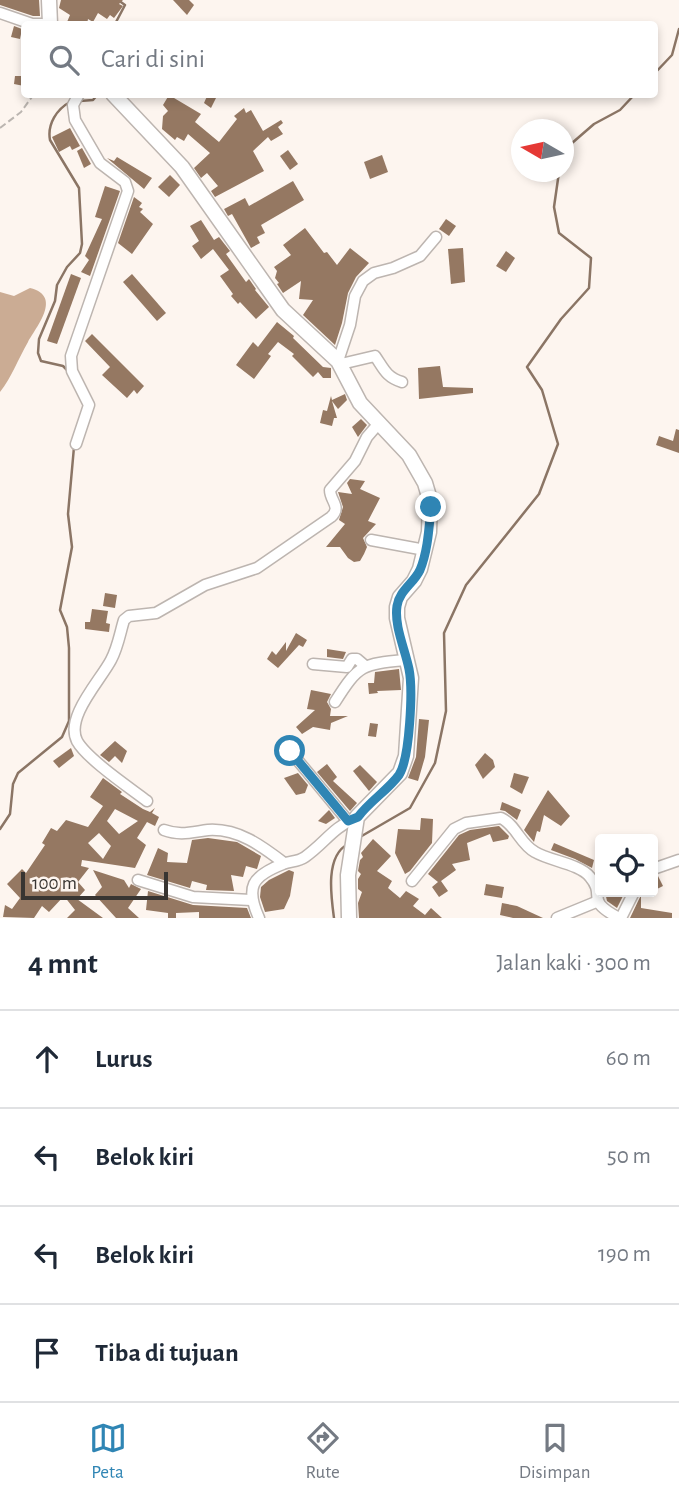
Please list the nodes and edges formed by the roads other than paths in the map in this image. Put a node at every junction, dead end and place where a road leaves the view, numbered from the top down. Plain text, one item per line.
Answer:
1 (49, 0) edge
2 (0, 13) edge
3 (23, 21) edge
4 (53, 21) edge
5 (77, 98) edge
6 (117, 98) edge
7 (436, 237) dead end
8 (340, 363) junction
9 (402, 382) dead end
10 (380, 422) junction
11 (76, 444) dead end
12 (371, 540) dead end
13 (425, 550) junction
14 (407, 660) junction
15 (313, 664) dead end
16 (364, 666) junction
17 (335, 702) dead end
18 (290, 751) dead end
19 (147, 801) dead end
20 (354, 821) junction
21 (164, 830) dead end
22 (679, 860) edge
23 (284, 863) junction
24 (658, 867) edge
25 (138, 880) dead end
26 (412, 881) dead end
27 (631, 897) edge
28 (251, 900) junction
29 (596, 902) junction
30 (259, 918) edge
31 (349, 918) edge
32 (557, 918) edge
33 (620, 918) edge

1 - 4 street
2 - 3 street
5 - 11 street
6 - 8 street
7 - 8 street
8 - 9 street
8 - 10 street
10 - 13 street
10 - 19 street
12 - 13 street
13 - 14 street
14 - 16 street
14 - 20 street
15 - 16 street
16 - 17 street
18 - 20 street
20 - 23 street
20 - 31 street
21 - 23 street
22 - 24 street
23 - 28 street
25 - 28 street
26 - 29 street
27 - 33 street
28 - 30 street
29 - 32 street
29 - 33 street

